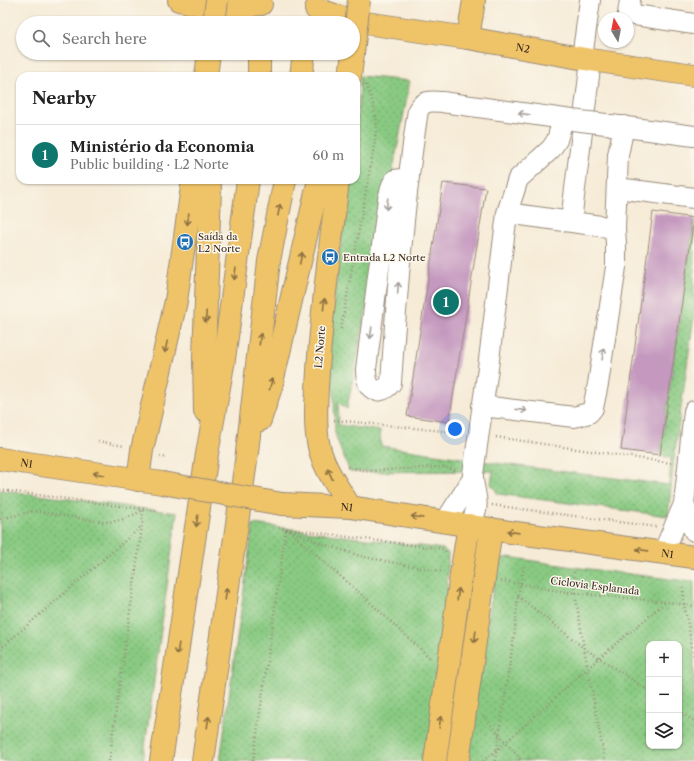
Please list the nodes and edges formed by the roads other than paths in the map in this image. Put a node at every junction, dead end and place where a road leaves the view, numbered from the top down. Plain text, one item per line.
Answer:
1 (179, 0) edge
2 (360, 0) edge
3 (474, 0) edge
4 (590, 0) edge
5 (630, 0) edge
6 (264, 2) edge
7 (217, 11) edge
8 (312, 11) edge
9 (229, 16) edge
10 (253, 16) edge
11 (329, 16) edge
12 (359, 16) edge
13 (360, 23) edge
14 (694, 24) edge
15 (468, 38) junction
16 (587, 59) junction
17 (208, 60) edge
18 (259, 60) edge
19 (303, 60) edge
20 (207, 72) edge
21 (258, 72) edge
22 (302, 72) edge
23 (694, 75) edge
24 (567, 120) junction
25 (615, 125) junction
26 (694, 136) edge
27 (408, 178) junction
28 (192, 184) edge
29 (210, 184) edge
30 (247, 184) edge
31 (284, 184) edge
32 (318, 184) edge
33 (338, 184) edge
34 (617, 188) junction
35 (694, 198) edge
36 (507, 213) junction
37 (571, 221) junction
38 (615, 228) junction
39 (482, 406) junction
40 (694, 411) edge
41 (692, 439) edge
42 (207, 454) junction
43 (0, 459) edge
44 (246, 461) junction
45 (472, 477) junction
46 (138, 480) junction
47 (684, 504) junction
48 (350, 507) junction
49 (446, 522) junction
50 (469, 525) junction
51 (491, 529) junction
52 (694, 531) edge
53 (663, 553) junction
54 (694, 557) edge
55 (161, 761) edge
56 (203, 761) edge
57 (435, 761) edge
58 (458, 761) edge

1 - 7 main road
2 - 12 main road, bridge
3 - 15 main road
4 - 16 street
5 - 14 street
6 - 7 main road
6 - 10 main road
7 - 9 main road
8 - 11 main road, N2
13 - 15 main road, N2
15 - 16 main road, N2
16 - 23 main road, N2
16 - 37 street
17 - 20 main road
18 - 21 main road
19 - 22 main road
24 - 25 street, bridge
24 -> 27 street
24 - 36 street
25 - 26 street
25 - 34 street
27 -> 27 street
28 -> 46 main road
29 -> 42 main road
30 -> 42 main road
44 -> 31 main road
44 -> 32 main road
48 -> 33 main road, L2 Norte
34 - 35 street
34 - 38 street
36 - 37 street
36 - 39 street
37 - 38 street
39 -> 38 street
39 - 45 street
40 - 41 street
41 - 47 street
42 -> 55 main road
46 -> 43 main road, N1
56 -> 44 main road
45 - 49 street
45 - 50 street
46 - 48 main road, N1, bridge
47 - 52 street
47 - 53 street
49 -> 48 main road, N1
49 - 50 main road, N1
50 - 51 main road, N1
57 -> 50 main road
53 -> 51 main road, N1
51 -> 58 main road
53 - 54 main road, N1

